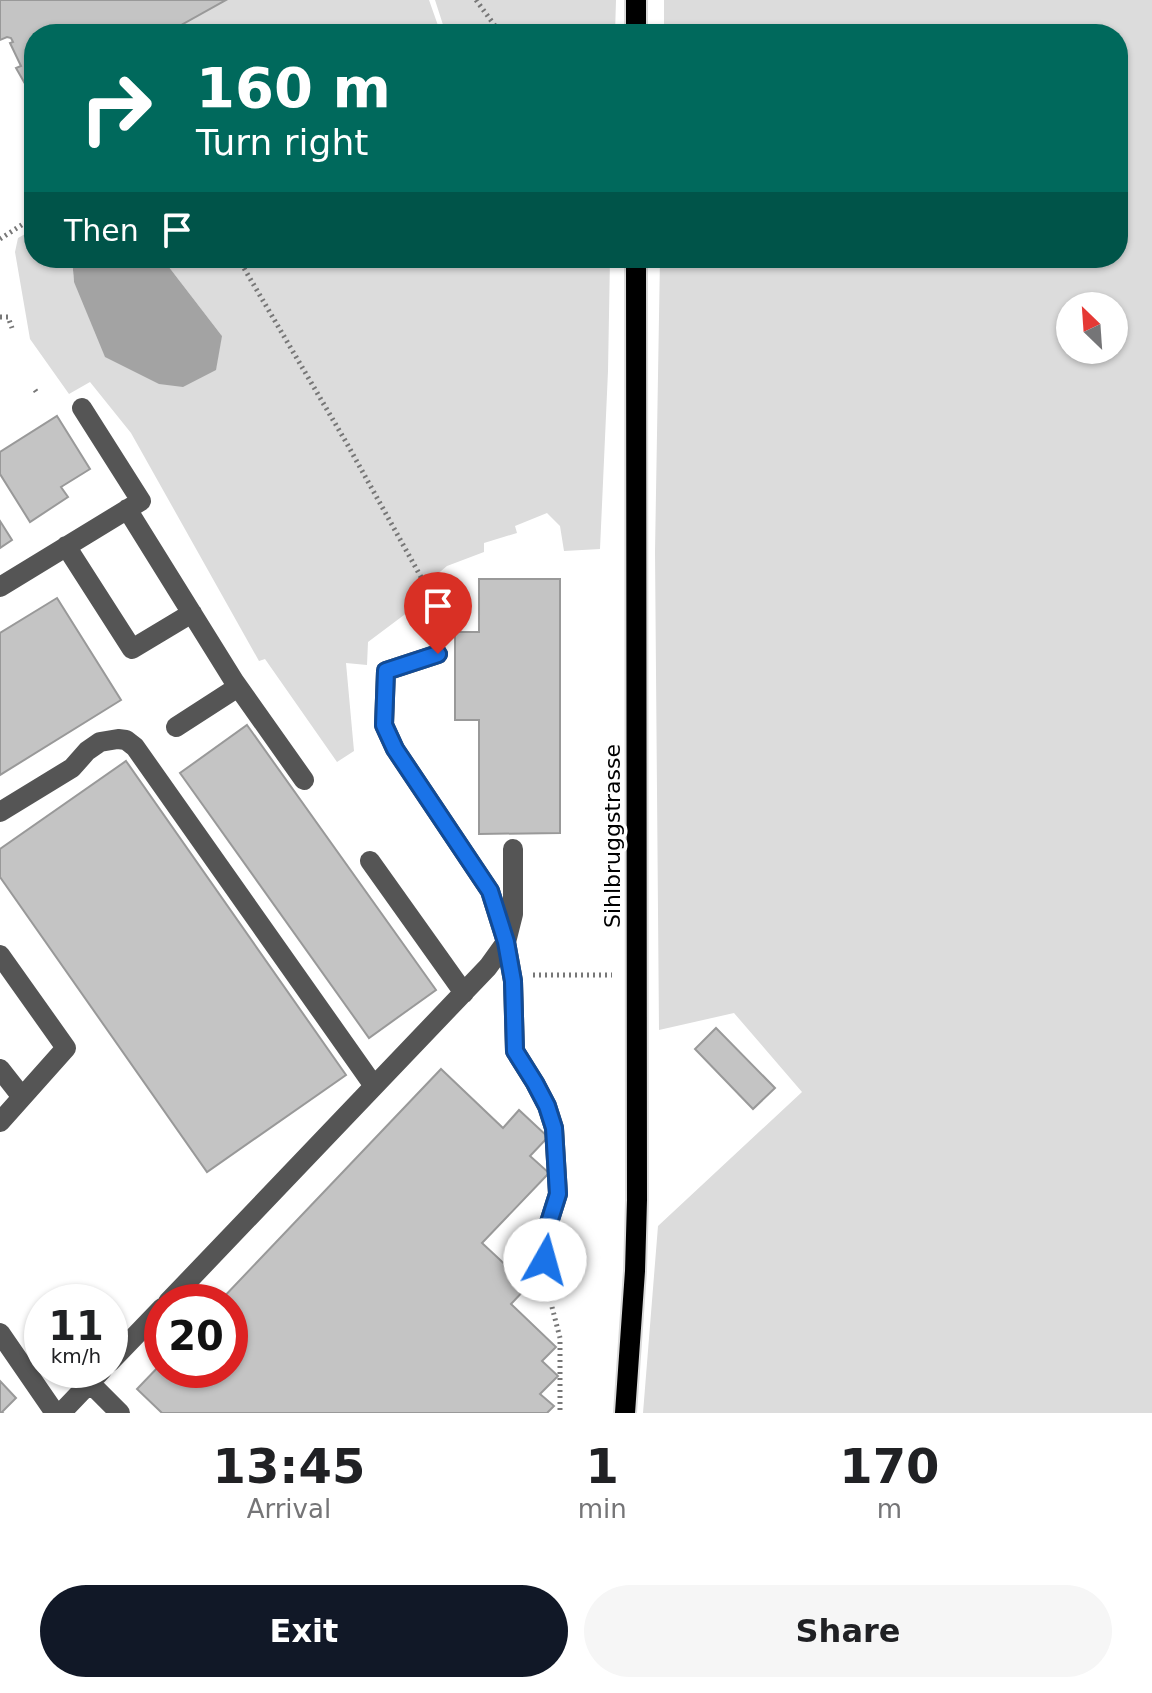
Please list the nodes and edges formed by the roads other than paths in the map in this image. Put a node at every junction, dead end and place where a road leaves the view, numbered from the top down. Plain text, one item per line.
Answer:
1 (636, 0) edge
2 (636, 24) edge
3 (636, 268) edge
4 (82, 408) dead end
5 (127, 509) junction
6 (66, 546) junction
7 (0, 587) edge
8 (192, 613) junction
9 (438, 654) road end
10 (238, 687) junction
11 (176, 727) dead end
12 (304, 780) dead end
13 (0, 812) edge
14 (513, 849) dead end
15 (370, 861) dead end
16 (506, 942) junction
17 (0, 955) edge
18 (464, 993) junction
19 (0, 1069) edge
20 (374, 1086) junction
21 (22, 1097) junction
22 (0, 1122) edge
23 (185, 1284) edge
24 (544, 1287) road end
25 (144, 1327) edge
26 (0, 1333) edge
27 (128, 1343) edge
28 (85, 1388) edge
29 (104, 1388) edge
30 (55, 1413) edge
31 (61, 1413) edge
32 (120, 1413) edge
33 (625, 1413) edge

1 - 2 main road
3 - 33 main road, Sihlbruggstrasse
4 - 5 street
5 - 6 street
5 - 8 street
6 - 7 street
6 - 8 street
8 - 10 street
9 - 16 street
10 - 11 street
10 - 12 street
13 - 20 street
14 - 16 street
15 - 18 street
16 - 18 street
16 - 24 street
17 - 21 street
18 - 20 street
19 - 21 street
20 - 23 street
21 - 22 street
25 - 27 street
26 - 30 street
28 - 31 street
29 - 32 street

